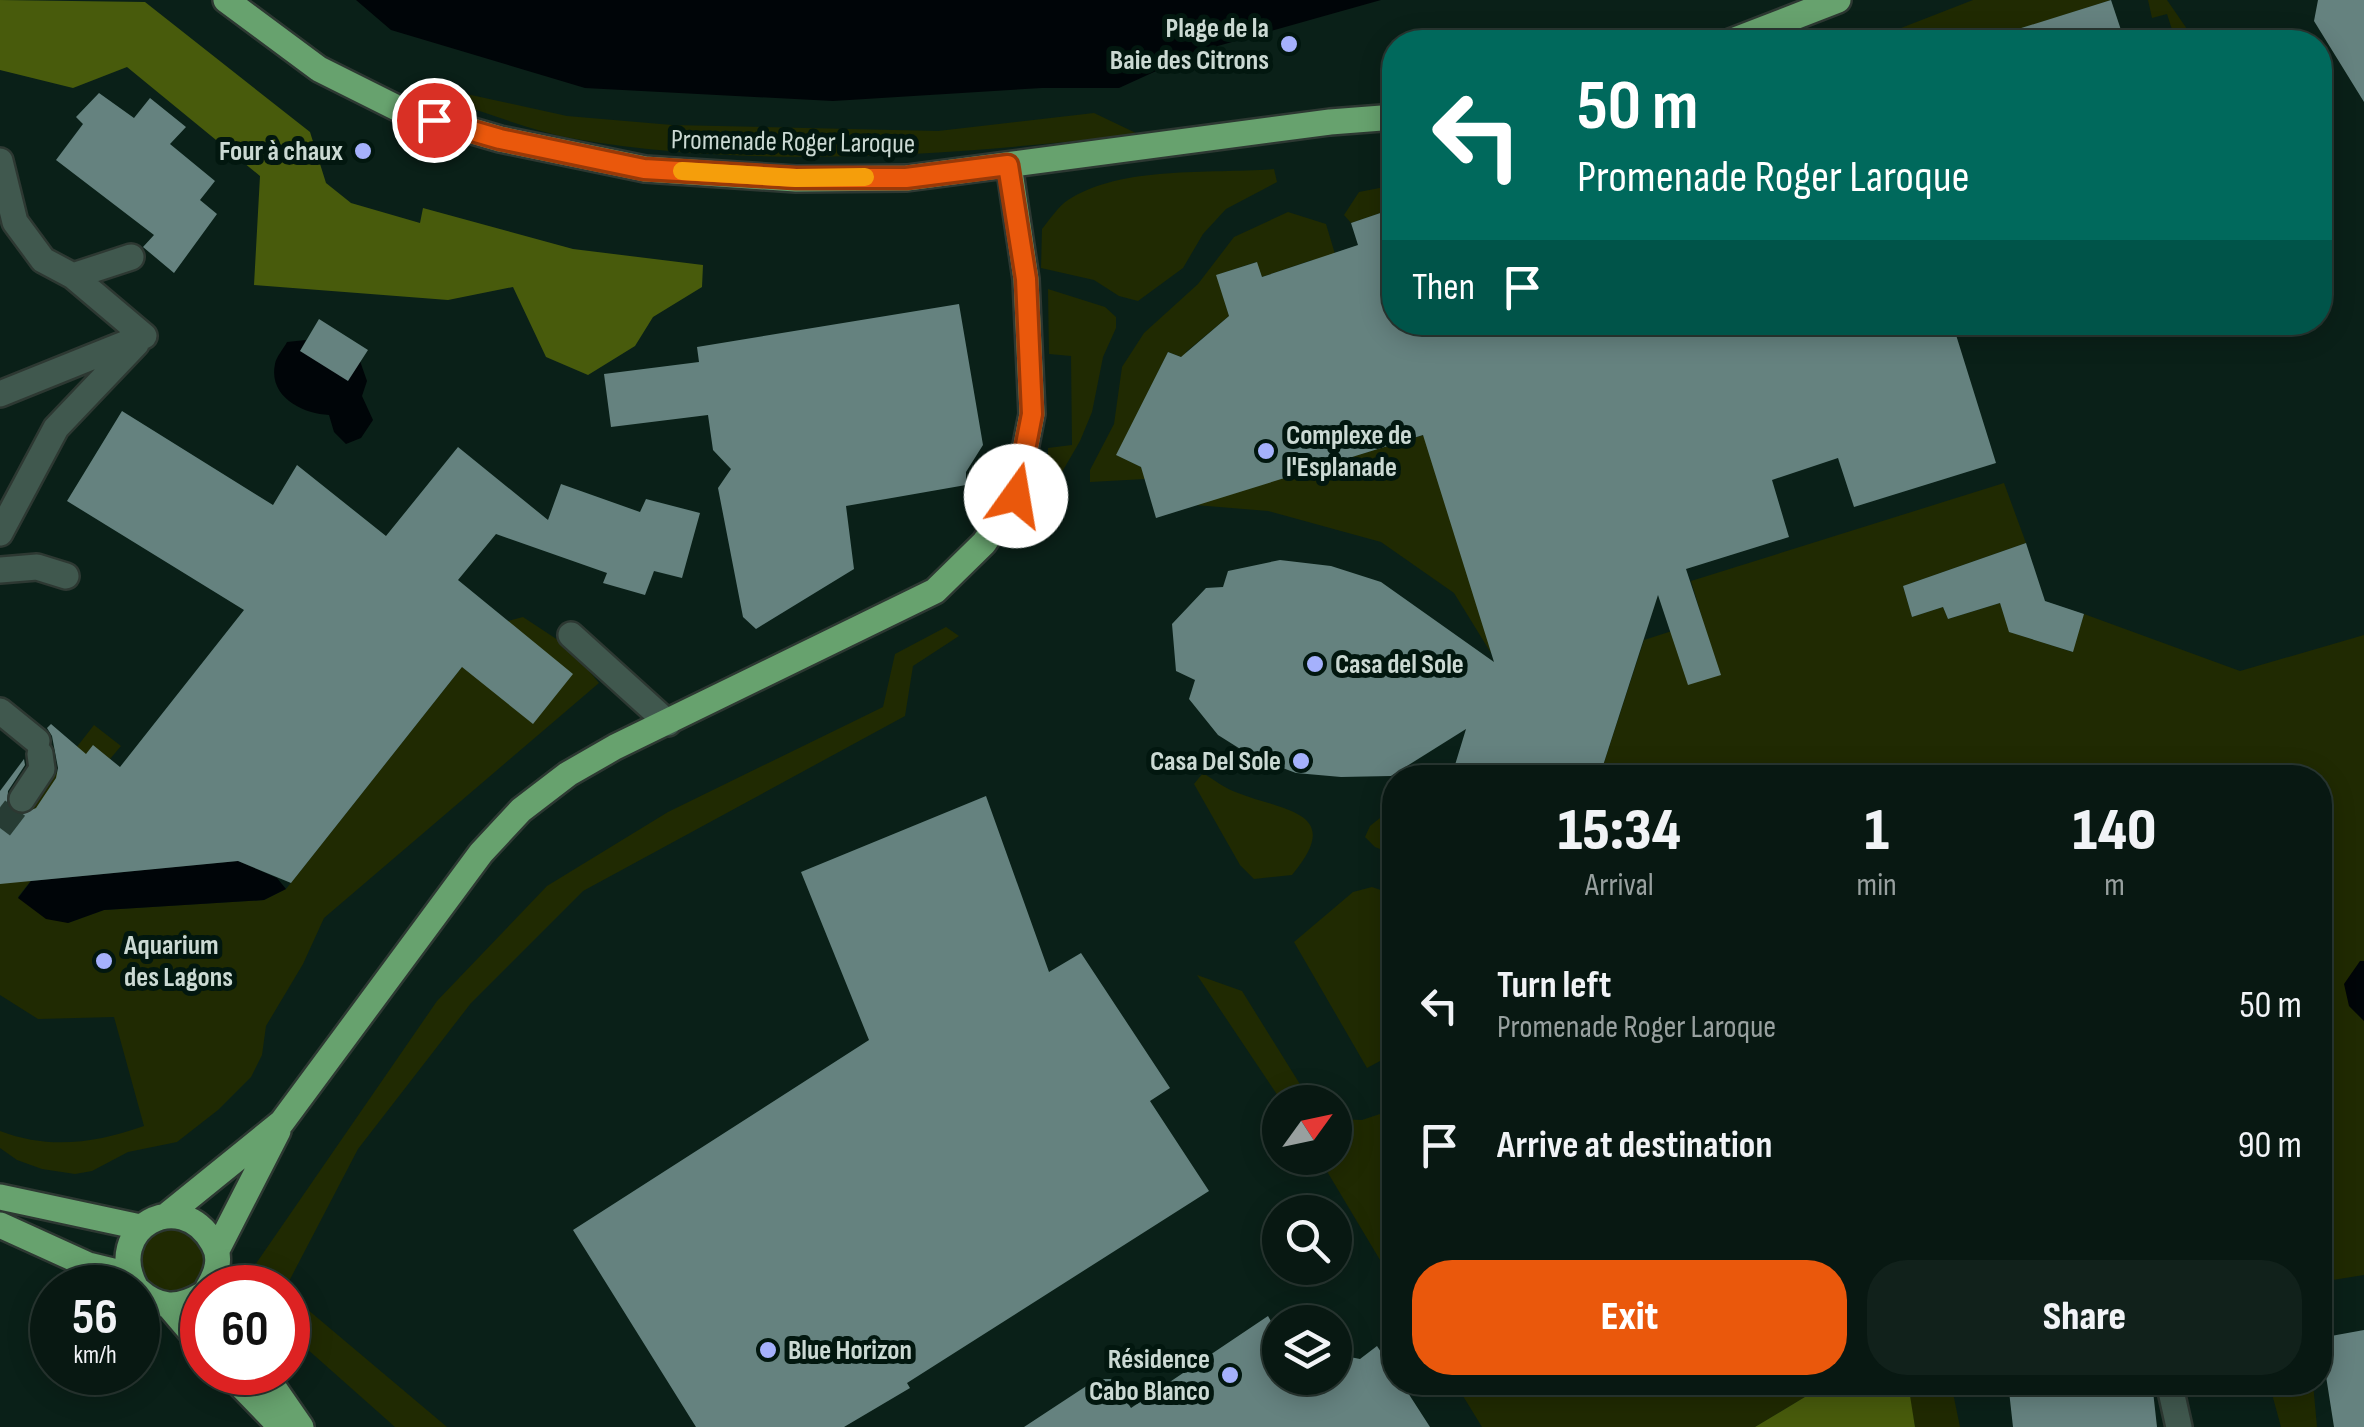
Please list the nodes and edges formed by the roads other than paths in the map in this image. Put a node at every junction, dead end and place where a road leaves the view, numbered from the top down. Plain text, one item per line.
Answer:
1 (226, 0) edge
2 (1838, 0) edge
3 (1761, 30) edge
4 (1382, 118) edge
5 (0, 160) edge
6 (1008, 165) junction
7 (8, 230) edge
8 (131, 257) dead end
9 (73, 276) junction
10 (144, 336) junction
11 (0, 394) edge
12 (0, 534) edge
13 (0, 570) edge
14 (66, 576) dead end
15 (572, 634) dead end
16 (0, 712) edge
17 (668, 722) junction
18 (22, 798) tunnel mouth
19 (282, 1122) junction
20 (0, 1196) edge
21 (166, 1216) junction
22 (0, 1226) edge
23 (140, 1227) junction
24 (88, 1265) edge
25 (131, 1265) edge
26 (211, 1265) edge
27 (219, 1265) edge
28 (168, 1305) junction
29 (180, 1305) edge
30 (160, 1306) edge
31 (180, 1319) edge
32 (250, 1395) edge
33 (279, 1395) edge
34 (2172, 1395) edge
35 (281, 1427) edge
36 (301, 1427) edge
37 (2179, 1427) edge

1 - 6 main road, Promenade Roger Laroque
2 - 3 main road
4 - 6 main road, Promenade Roger Laroque
5 - 7 lane
6 - 17 main road
7 - 9 lane
8 - 9 lane
9 - 10 lane
10 - 11 lane
10 - 12 lane
13 - 14 lane
15 - 17 lane
16 - 18 lane
17 - 19 main road
19 - 21 main road
19 - 27 main road
20 - 23 main road
21 - 23 main road
21 - 26 main road
22 - 24 main road
23 - 25 main road
28 - 29 main road
28 - 30 main road
28 - 31 main road
32 - 35 main road
33 - 36 main road
34 - 37 lane

